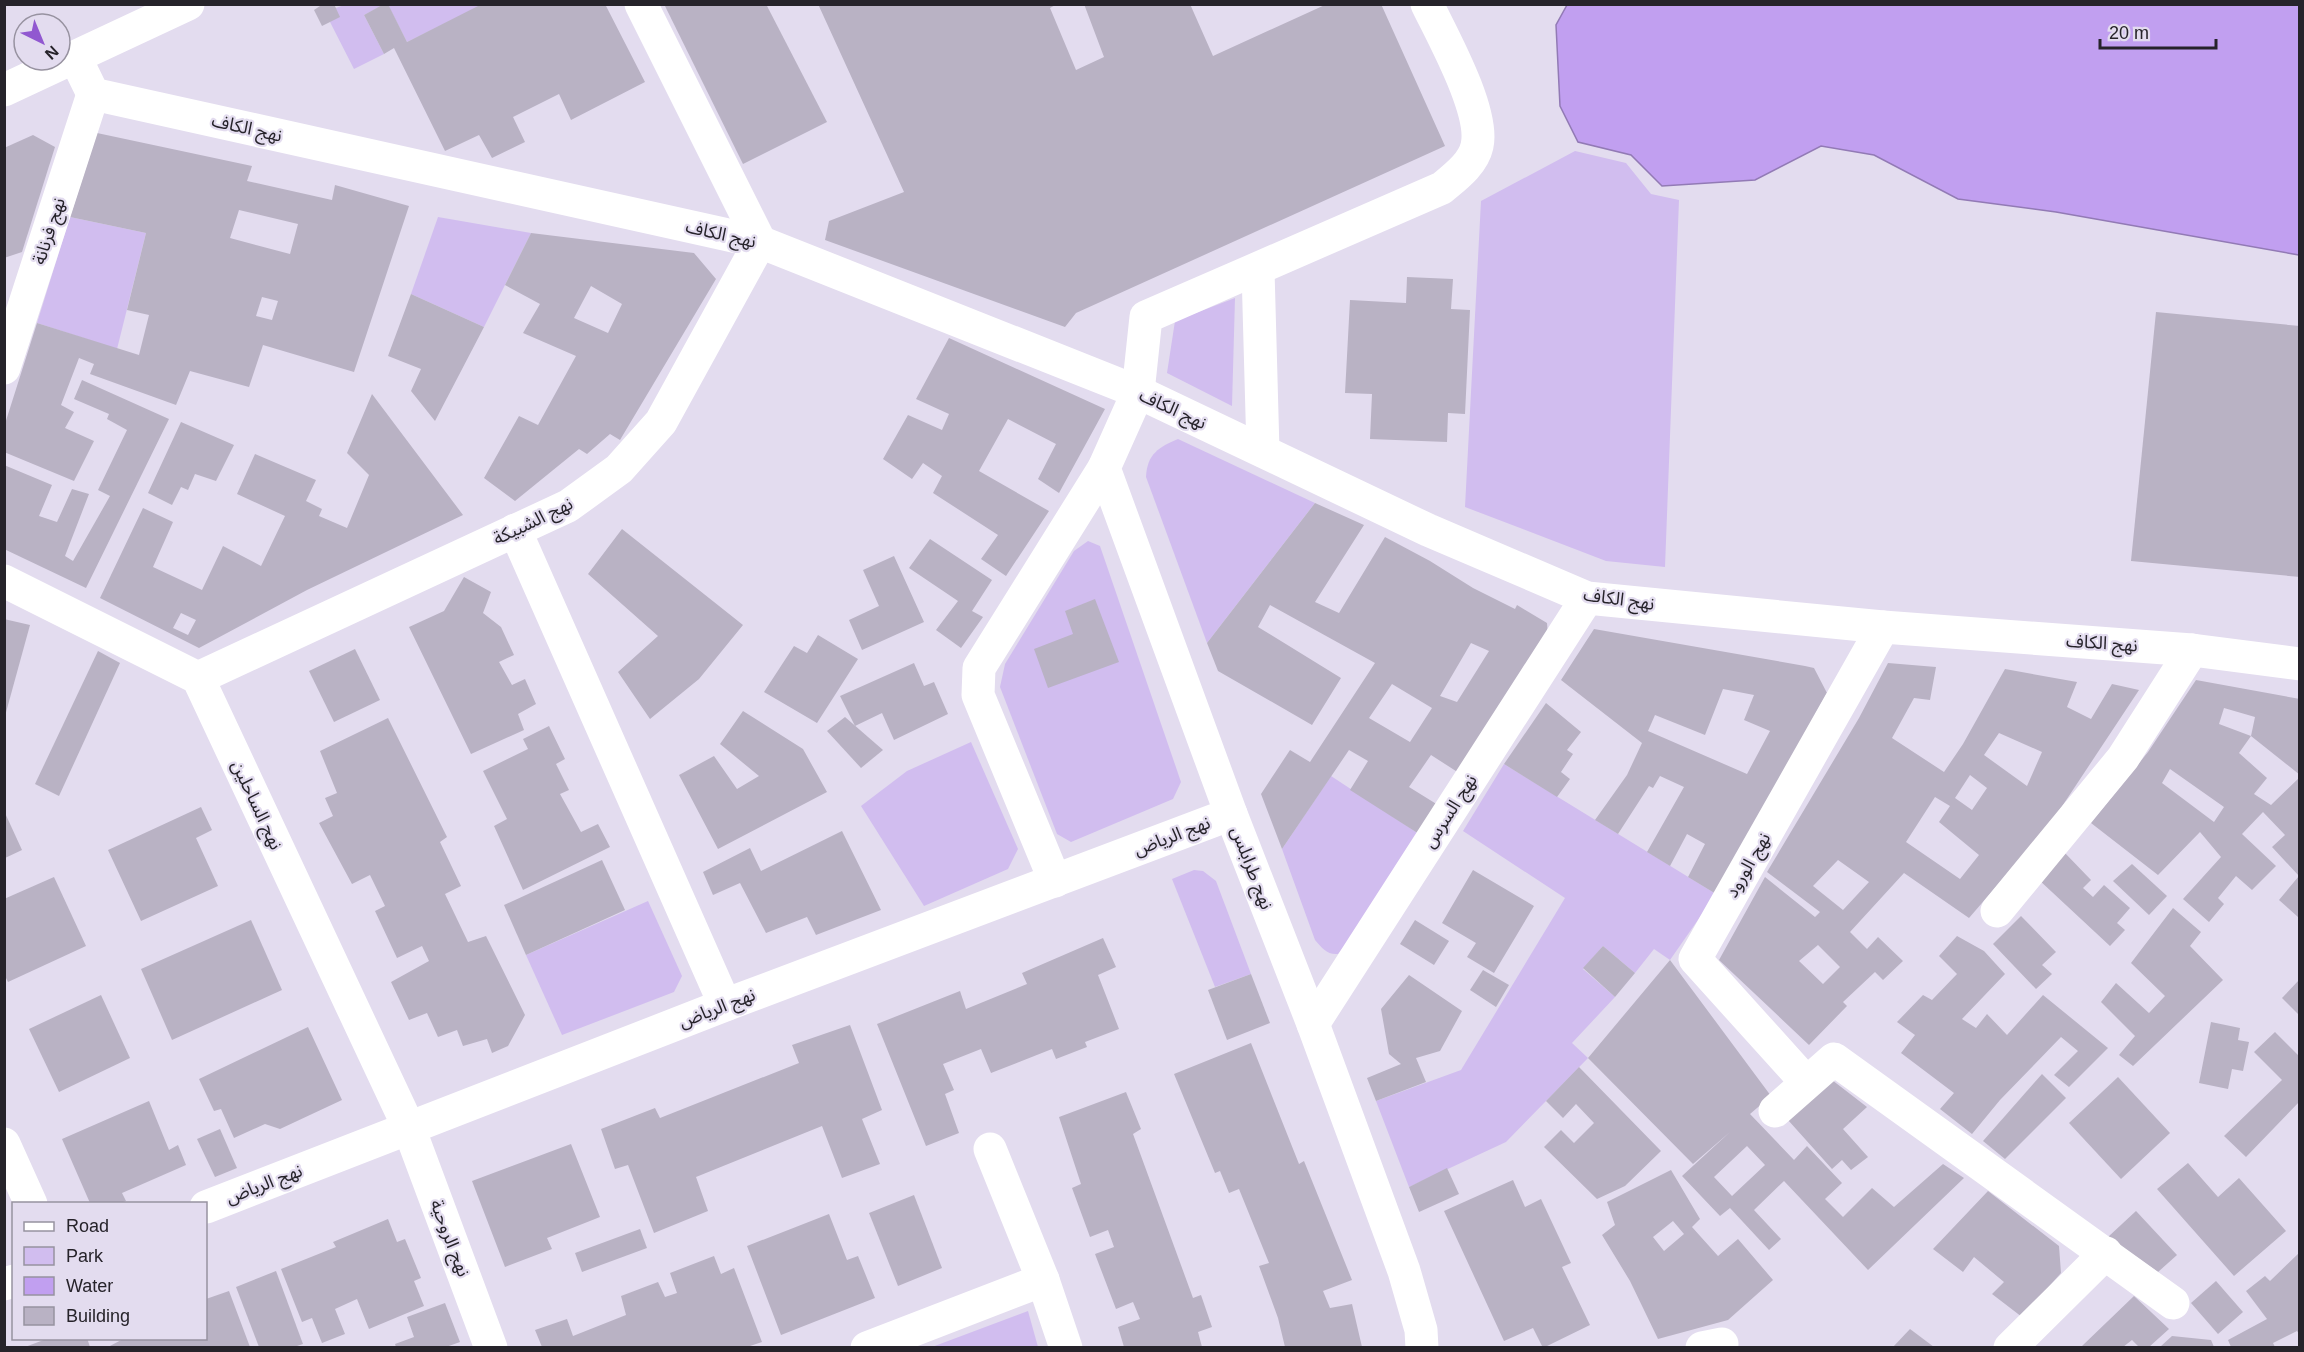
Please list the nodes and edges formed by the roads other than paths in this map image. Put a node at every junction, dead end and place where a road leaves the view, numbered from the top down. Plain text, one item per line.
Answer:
1 (188, 4) edge
2 (641, 4) edge
3 (1427, 4) edge
4 (75, 57) junction
5 (4, 90) edge
6 (93, 94) junction
7 (760, 242) junction
8 (1258, 270) junction
9 (4, 369) edge
10 (1138, 392) junction
11 (1263, 451) junction
12 (1104, 468) junction
13 (515, 530) junction
14 (4, 581) edge
15 (1587, 598) junction
16 (1883, 627) junction
17 (2192, 650) junction
18 (2300, 664) edge
19 (198, 678) junction
20 (1231, 814) junction
21 (1055, 881) junction
22 (1997, 911) dead end
23 (725, 1005) junction
24 (1313, 1024) junction
25 (1806, 1082) junction
26 (1775, 1111) dead end
27 (409, 1128) junction
28 (4, 1144) edge
29 (990, 1149) dead end
30 (31, 1202) edge
31 (207, 1207) edge
32 (2106, 1253) junction
33 (1043, 1280) junction
34 (2173, 1303) dead end
35 (491, 1347) edge
36 (867, 1347) edge
37 (1066, 1347) edge
38 (1422, 1347) edge
39 (2010, 1347) edge

1 - 4 street
2 - 7 street
3 - 8 street
4 - 5 street
4 - 6 street
6 - 7 street, نهج الكاف
6 - 9 street, نهج فرنانة
7 - 10 street, نهج الكاف
7 - 13 street, نهج الشبيكة
8 - 10 street
8 - 11 street
10 - 11 street, نهج الكاف
10 - 12 street
11 - 15 street, نهج الكاف
12 - 20 street, نهج طرابلس
12 - 21 street
13 - 19 street, نهج الشبيكة
13 - 23 street
14 - 19 street
15 - 16 street, نهج الكاف
15 - 24 street, نهج السرس
16 - 17 street, نهج الكاف
16 - 25 street, نهج الورود
17 - 18 street, نهج الكاف
17 - 22 street
19 - 27 street, نهج الساحلين
20 - 21 street, نهج الرياض
20 - 24 street, نهج طرابلس
21 - 23 street, نهج الرياض
23 - 27 street, نهج الرياض
24 - 38 street, نهج طرابلس
25 - 26 street
25 - 32 street
27 - 31 street, نهج الرياض
27 - 35 street, نهج الروحية
28 - 30 street
29 - 33 street
32 - 34 street
32 - 39 street
33 - 36 street
33 - 37 street

